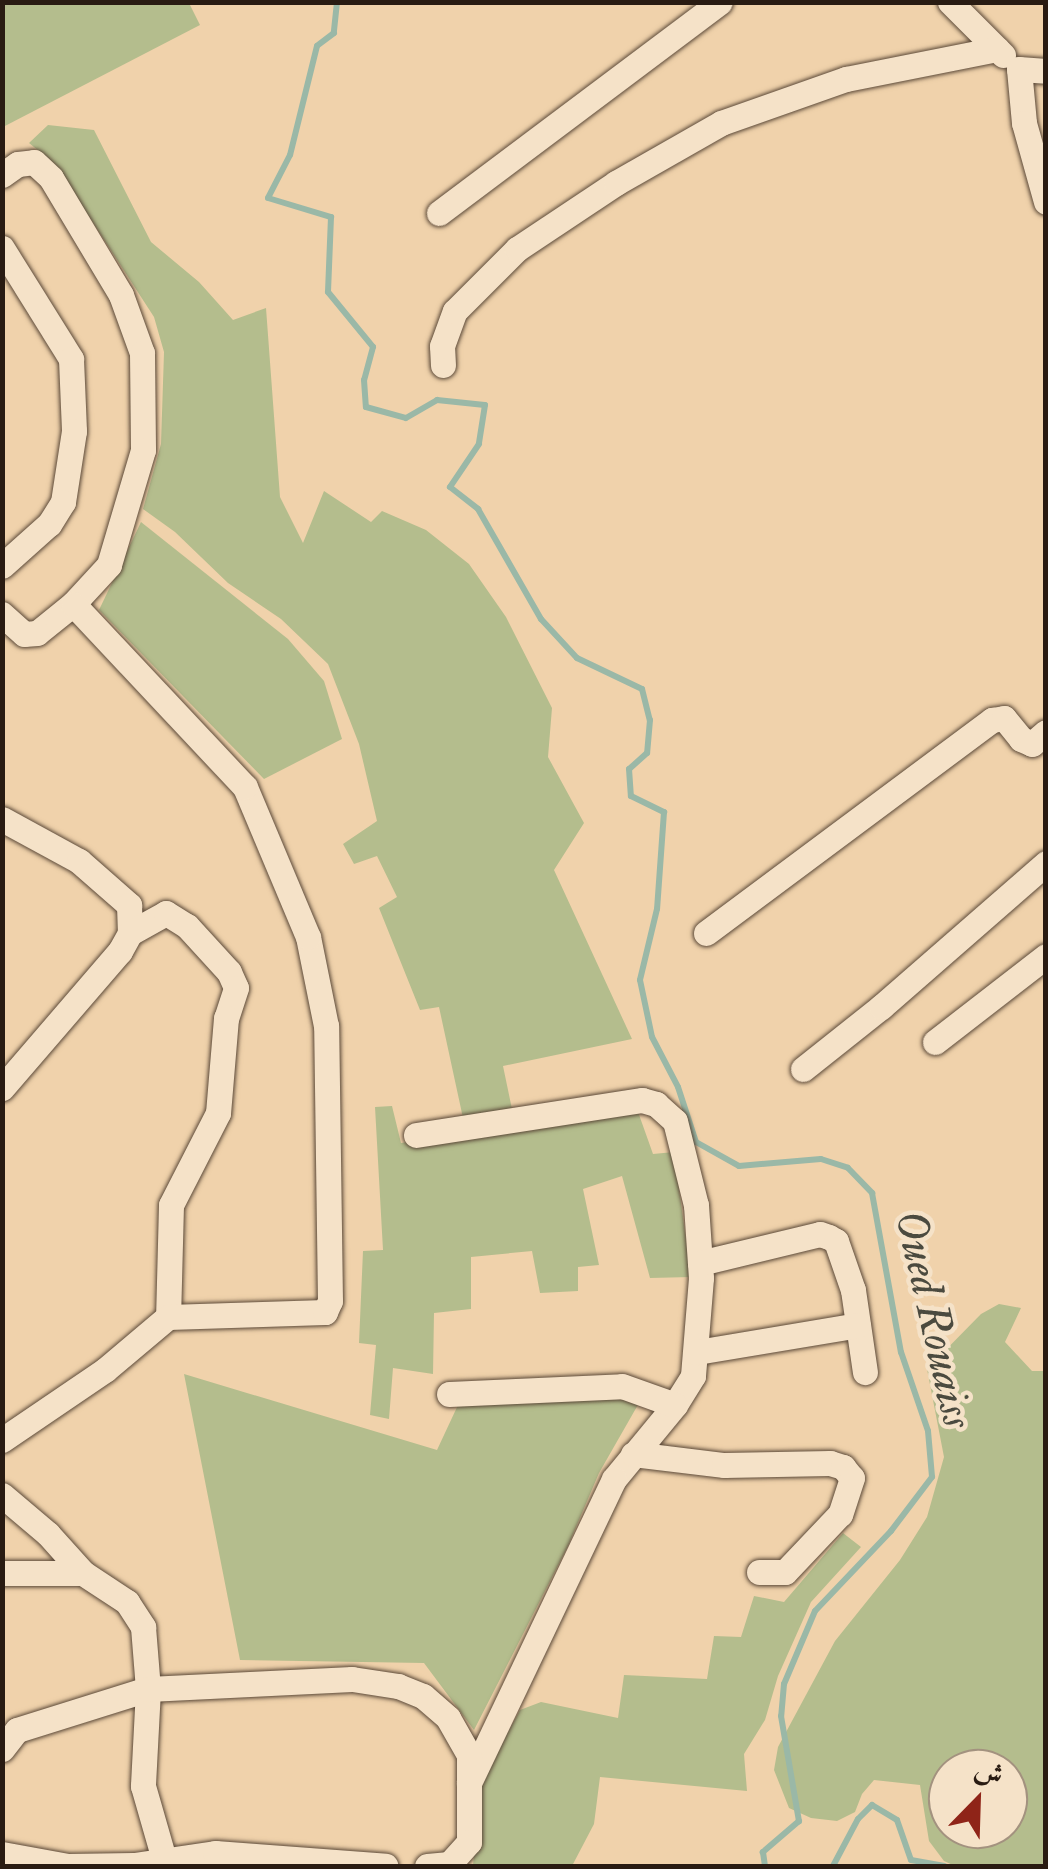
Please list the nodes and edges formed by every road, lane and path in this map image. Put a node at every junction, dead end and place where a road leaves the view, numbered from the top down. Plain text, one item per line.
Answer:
1 (720, 2) edge
2 (950, 2) edge
3 (996, 49) junction
4 (1019, 70) junction
5 (1046, 71) edge
6 (2, 175) edge
7 (1046, 202) edge
8 (439, 213) dead end
9 (2, 248) edge
10 (443, 365) dead end
11 (2, 566) edge
12 (73, 604) junction
13 (2, 614) edge
14 (1046, 732) edge
15 (2, 819) edge
16 (1044, 868) edge
17 (130, 933) junction
18 (706, 933) dead end
19 (1046, 956) edge
20 (935, 1042) dead end
21 (803, 1069) dead end
22 (2, 1088) edge
23 (416, 1135) dead end
24 (700, 1262) junction
25 (168, 1317) junction
26 (858, 1325) junction
27 (697, 1352) junction
28 (864, 1372) dead end
29 (449, 1394) dead end
30 (675, 1405) junction
31 (2, 1440) edge
32 (633, 1454) junction
33 (2, 1496) edge
34 (759, 1572) dead end
35 (2, 1573) edge
36 (83, 1573) junction
37 (148, 1688) junction
38 (2, 1748) edge
39 (469, 1783) junction
40 (2, 1854) edge
41 (164, 1864) edge
42 (386, 1866) edge
43 (427, 1866) edge

1 - 8 street
2 - 3 street
3 - 4 street
3 - 10 street
4 - 5 street
4 - 7 street
6 - 12 street
9 - 11 street
12 - 13 street
12 - 25 street
14 - 18 street
15 - 17 street
16 - 21 street
17 - 22 street
17 - 25 street
19 - 20 street
23 - 24 street
24 - 26 street
24 - 27 street
25 - 31 street
26 - 27 street
26 - 28 street
27 - 30 street
29 - 30 street
30 - 32 street
32 - 34 street
32 - 39 street
33 - 36 street
35 - 36 street
36 - 37 street
37 - 38 street
37 - 39 street
37 - 41 street
39 - 43 street
40 - 41 street
41 - 42 street

